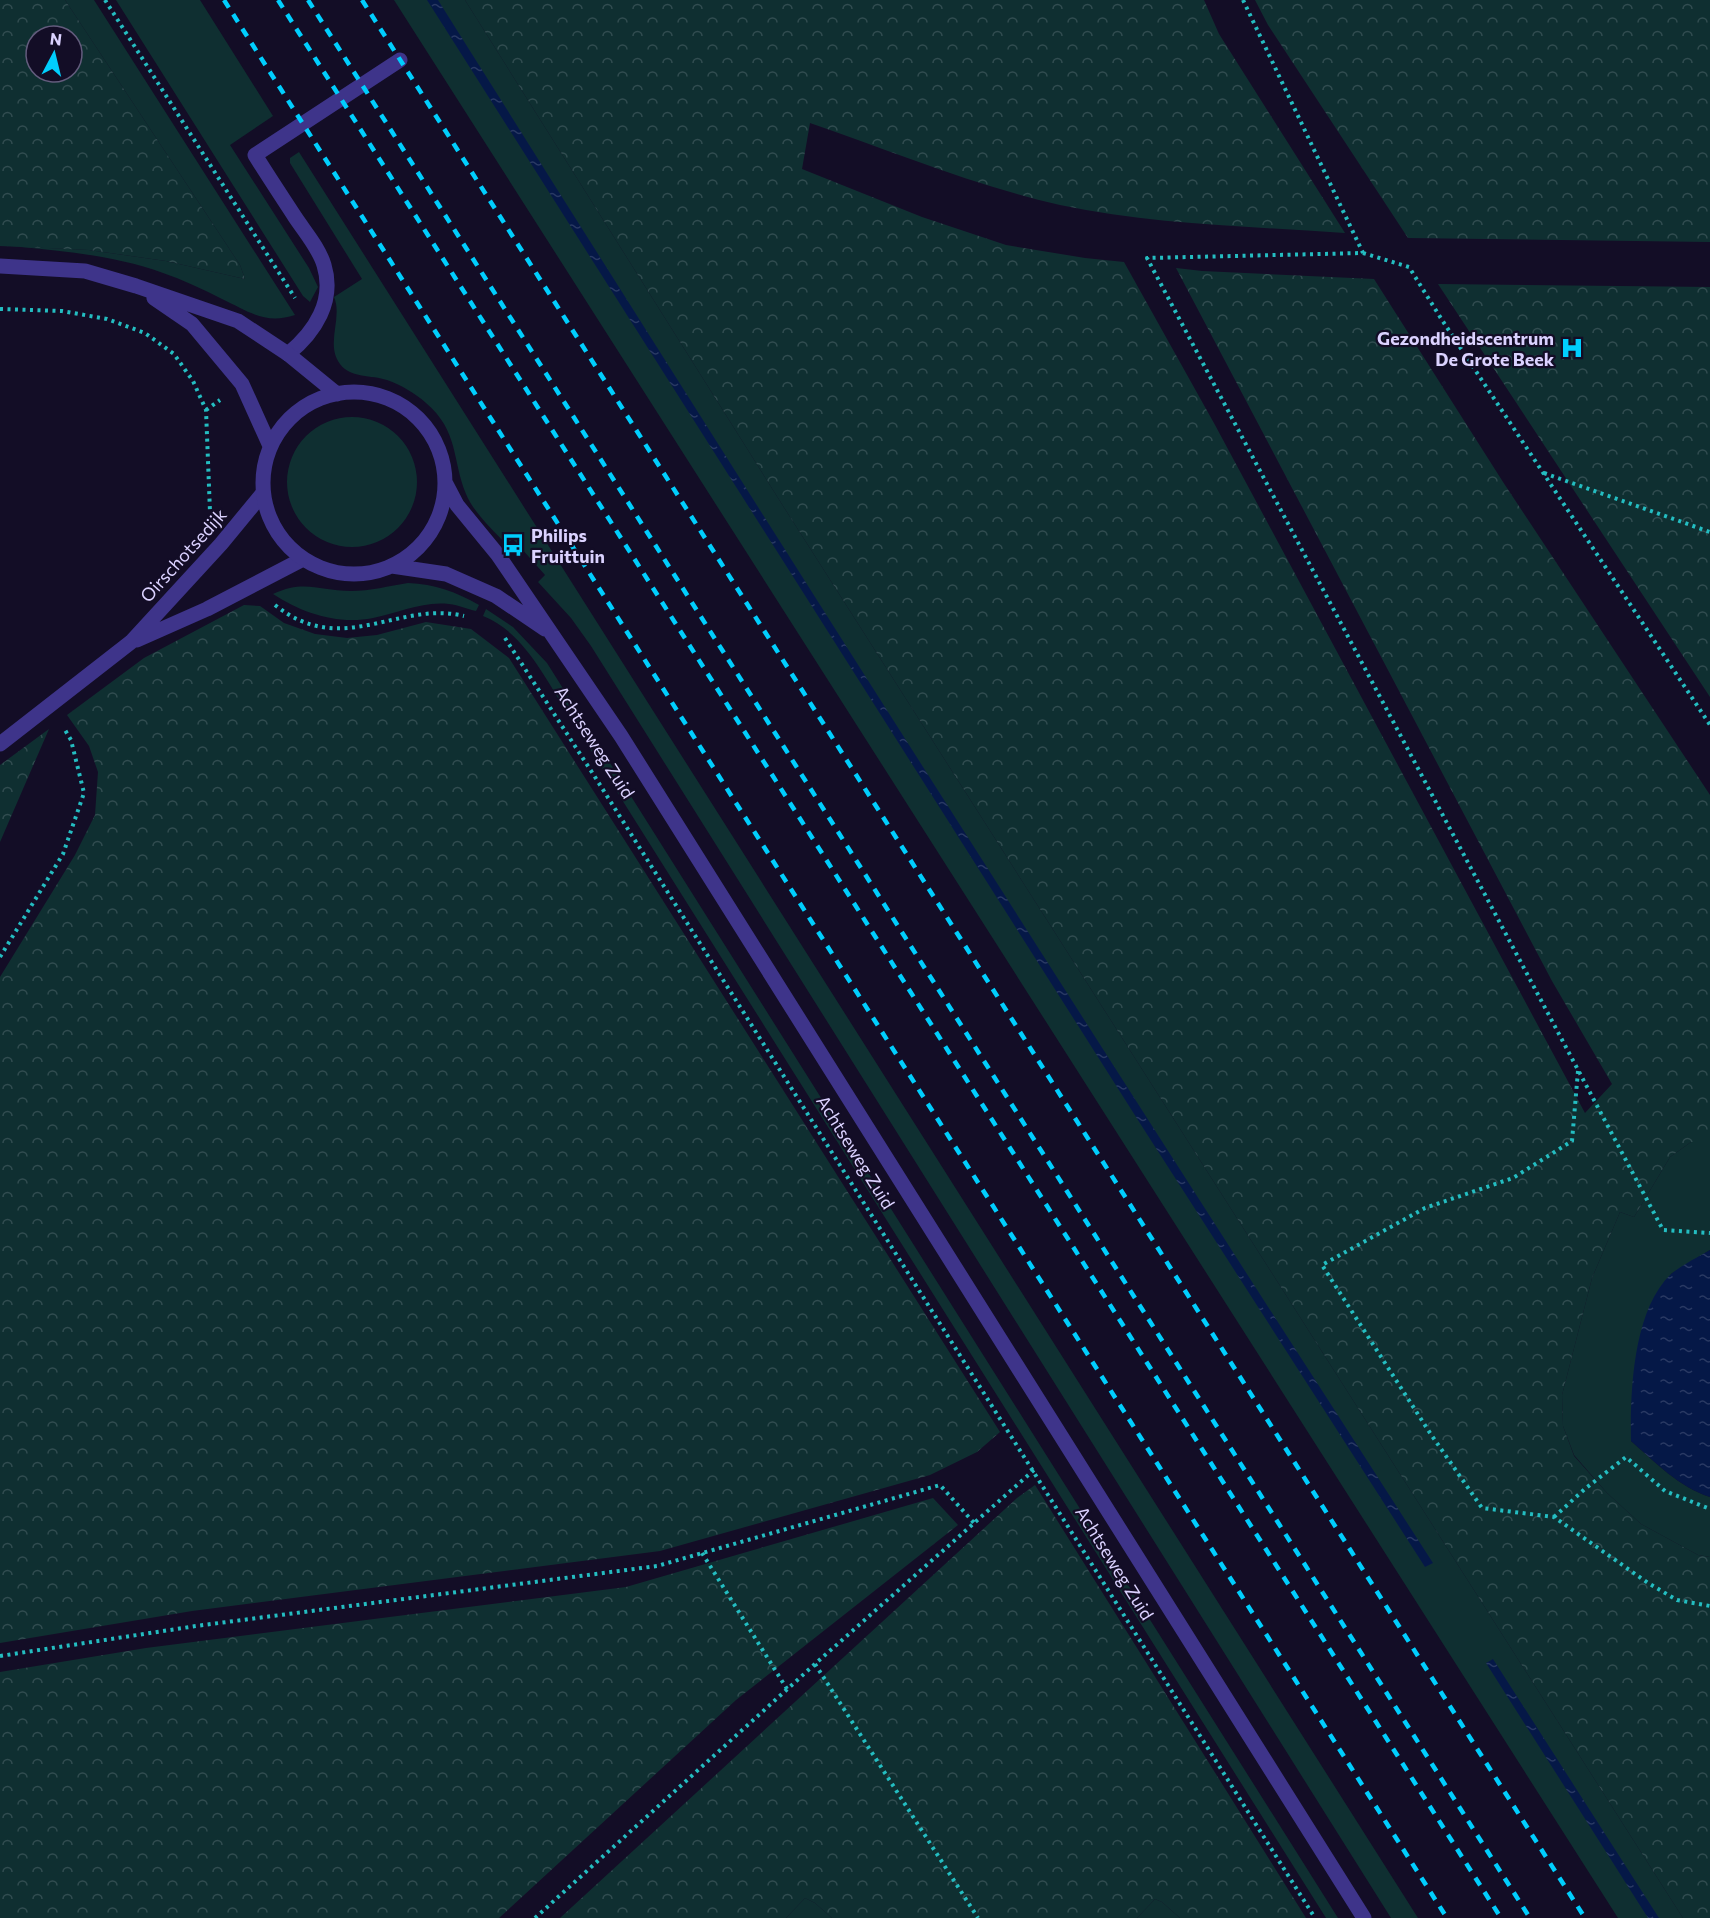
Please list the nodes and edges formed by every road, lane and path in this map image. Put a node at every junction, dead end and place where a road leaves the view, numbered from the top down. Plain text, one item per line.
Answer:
1 (105, 0) edge
2 (1243, 0) edge
3 (400, 60) dead end
4 (1363, 253) junction
5 (0, 266) edge
6 (136, 286) junction
7 (296, 299) dead end
8 (0, 309) edge
9 (288, 354) junction
10 (242, 384) junction
11 (337, 394) junction
12 (206, 410) junction
13 (270, 446) junction
14 (1543, 472) junction
15 (446, 484) junction
16 (263, 493) junction
17 (1710, 532) edge
18 (221, 544) junction
19 (303, 559) junction
20 (392, 566) junction
21 (255, 586) junction
22 (469, 618) dead end
23 (498, 633) dead end
24 (554, 635) junction
25 (131, 642) junction
26 (50, 706) junction
27 (1710, 725) edge
28 (0, 744) edge
29 (0, 957) edge
30 (1578, 1071) junction
31 (1710, 1233) edge
32 (1034, 1470) junction
33 (1710, 1509) edge
34 (1554, 1517) junction
35 (974, 1522) junction
36 (702, 1553) junction
37 (1710, 1606) edge
38 (0, 1656) edge
39 (815, 1664) junction
40 (787, 1689) junction
41 (535, 1918) edge
42 (978, 1918) edge
43 (1316, 1918) edge
44 (1364, 1918) edge

1 - 7 path
2 - 4 path
3 - 9 street
4 - 14 path
4 - 30 path
5 - 6 street
6 - 9 street
6 - 10 street
8 - 12 path
9 - 11 street
10 - 12 path
10 - 13 street
11 - 13 street
11 - 15 street
12 - 18 path
13 - 16 street
14 - 17 path
14 - 27 path
15 - 20 street
15 - 24 street, Achtseweg Zuid
16 - 18 street, Oirschotsedijk
16 - 19 street
18 - 25 street, Oirschotsedijk
19 - 20 street
19 - 21 street, Oirschotsedijk
20 - 24 street, Achtseweg Zuid
21 - 22 path
21 - 25 street, Oirschotsedijk
23 - 32 path, Achtseweg Zuid
24 - 44 street, Achtseweg Zuid
25 - 26 street, Oirschotsedijk
26 - 28 street, Oirschotsedijk
26 - 29 path
30 - 31 path
30 - 34 path
32 - 35 path
32 - 43 path, Achtseweg Zuid
33 - 34 path
34 - 37 path
35 - 36 path
35 - 39 path
36 - 38 path
36 - 40 path
39 - 40 path
39 - 42 path
40 - 41 path

